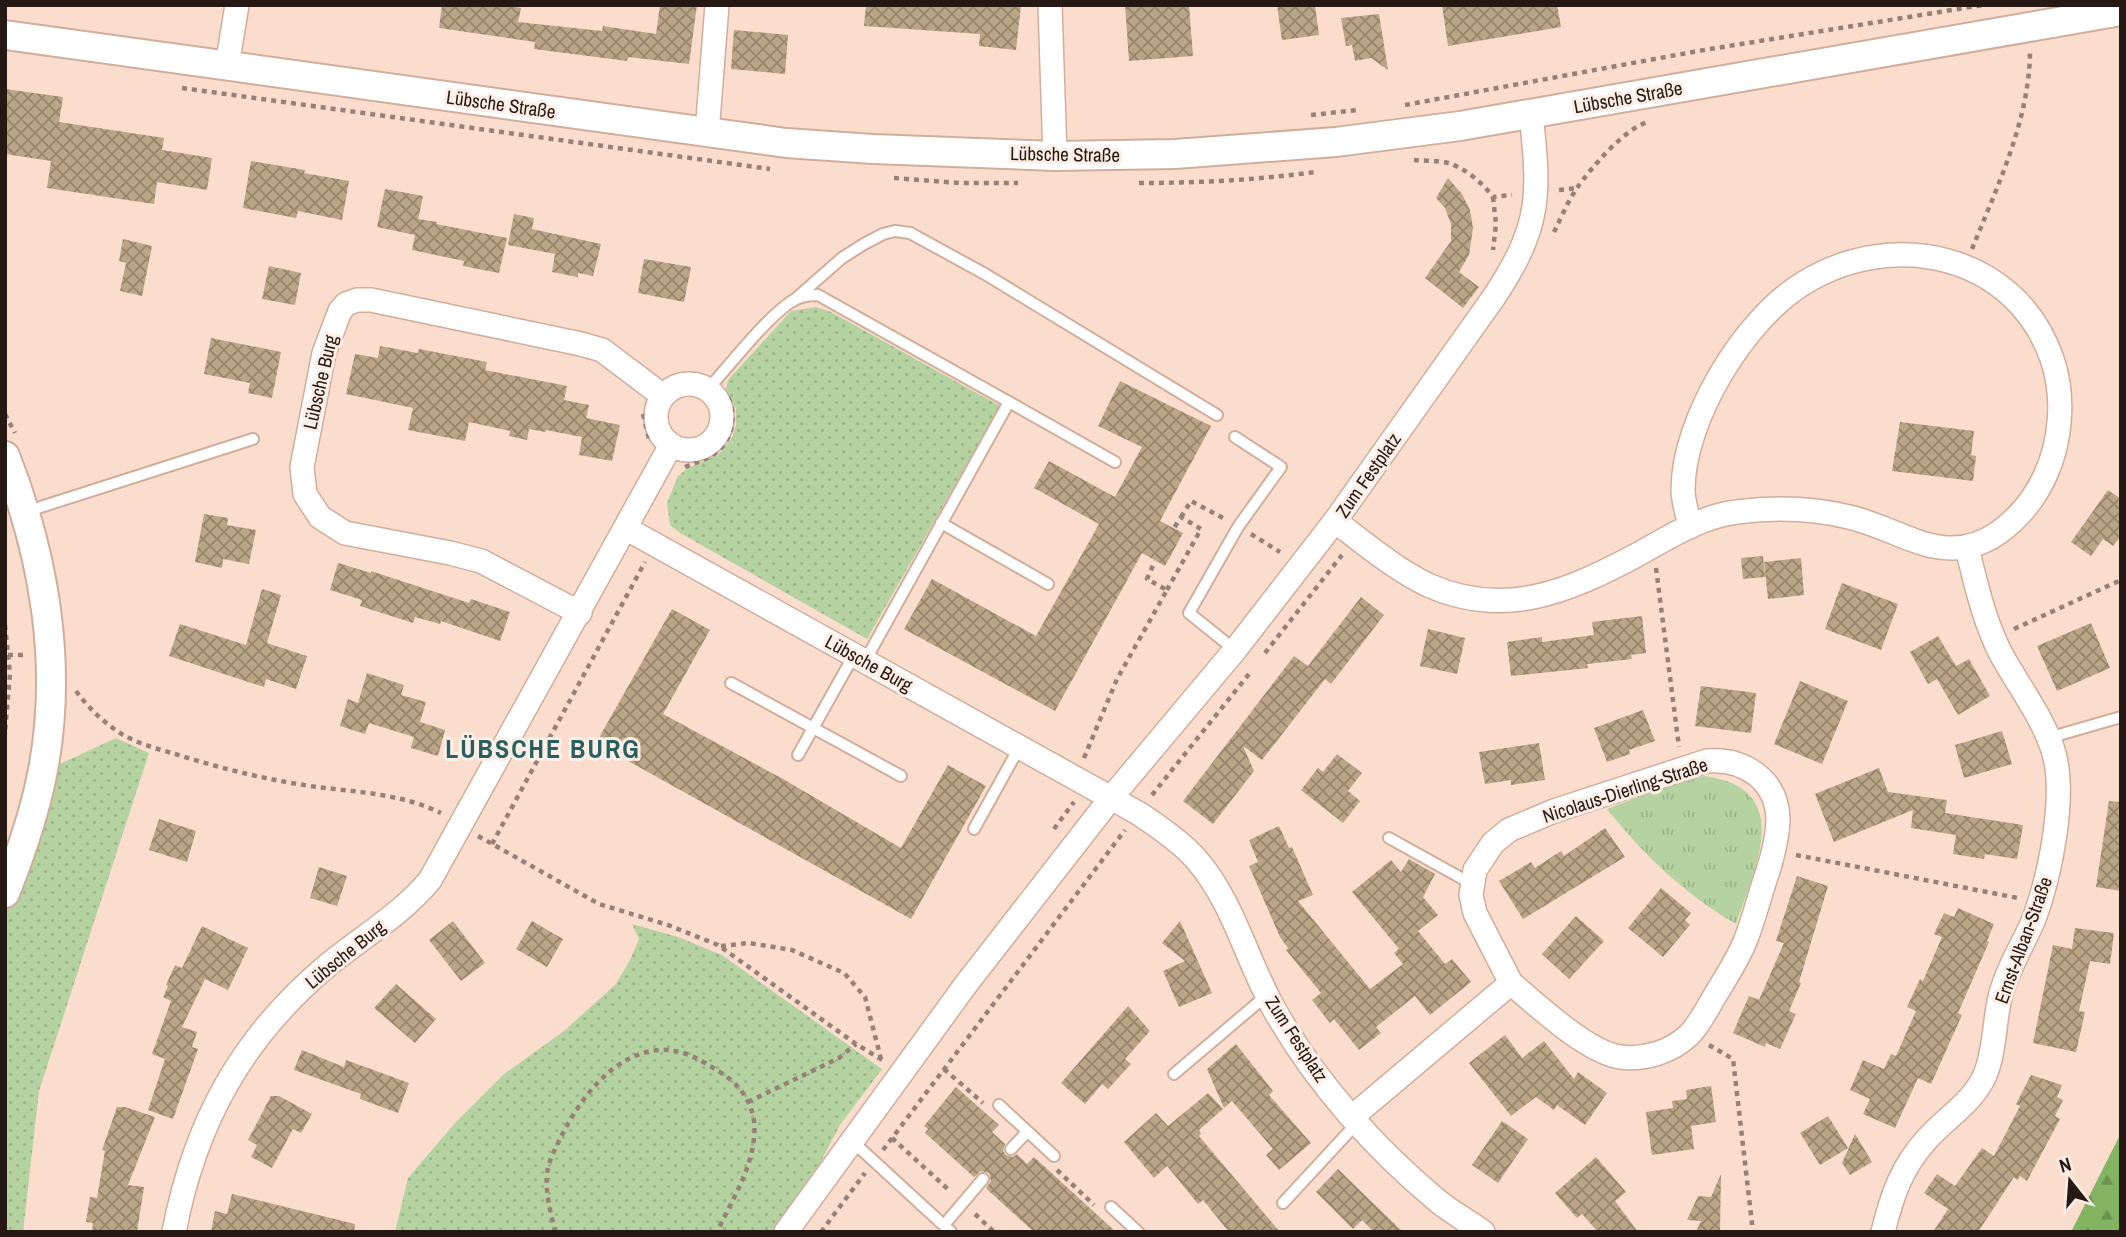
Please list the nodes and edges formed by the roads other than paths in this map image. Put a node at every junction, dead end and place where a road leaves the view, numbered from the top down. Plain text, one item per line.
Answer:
1 (237, 5) edge
2 (717, 5) edge
3 (1050, 5) edge
4 (2121, 11) edge
5 (5, 35) edge
6 (227, 66) junction
7 (1531, 114) junction
8 (707, 133) junction
9 (1055, 156) junction
10 (793, 301) junction
11 (718, 393) junction
12 (663, 396) junction
13 (1009, 402) junction
14 (1217, 415) dead end
15 (1235, 437) dead end
16 (253, 439) dead end
17 (671, 444) junction
18 (11, 446) edge
19 (1115, 462) dead end
20 (25, 512) junction
21 (1335, 521) junction
22 (942, 523) junction
23 (1690, 527) junction
24 (627, 529) junction
25 (1967, 548) junction
26 (1048, 584) dead end
27 (580, 613) junction
28 (1235, 650) junction
29 (860, 658) junction
30 (731, 683) dead end
31 (2121, 718) edge
32 (813, 729) junction
33 (2048, 738) junction
34 (1019, 748) junction
35 (798, 755) dead end
36 (901, 776) dead end
37 (1111, 798) junction
38 (974, 829) dead end
39 (1389, 838) dead end
40 (1472, 884) junction
41 (5, 893) edge
42 (1511, 983) junction
43 (1267, 995) junction
44 (1174, 1074) dead end
45 (999, 1105) dead end
46 (1354, 1120) junction
47 (1027, 1132) junction
48 (852, 1140) junction
49 (1011, 1149) dead end
50 (1054, 1156) dead end
51 (983, 1179) dead end
52 (1283, 1203) dead end
53 (1111, 1207) dead end
54 (948, 1229) edge
55 (174, 1232) edge
56 (786, 1232) edge
57 (1138, 1232) edge
58 (1482, 1232) edge
59 (1883, 1232) edge

1 - 6 street
2 - 8 street
3 - 9 street
4 - 7 street, Lübsche Straße
5 - 6 street, Lübsche Straße
6 - 8 street, Lübsche Straße
7 - 9 street, Lübsche Straße
7 - 21 street, Zum Festplatz
8 - 9 street, Lübsche Straße
10 - 11 lane
10 - 13 lane
10 - 14 lane
11 - 12 street
11 - 17 street
12 - 17 street
12 - 27 street, Lübsche Burg
13 - 19 lane
13 - 22 lane
15 - 28 lane
16 - 20 lane
17 - 24 street, Lübsche Burg
18 - 20 street
20 - 41 street
21 - 23 street
21 - 28 street, Zum Festplatz
22 - 26 lane
22 - 29 lane
23 - 25 street
23 - 25 street
24 - 27 street, Lübsche Burg
24 - 29 street, Lübsche Burg
25 - 33 street, Ernst-Alban-Straße
27 - 55 street, Lübsche Burg
28 - 37 street, Zum Festplatz
29 - 32 lane
29 - 34 street, Lübsche Burg
30 - 32 lane
31 - 33 lane
32 - 35 lane
32 - 36 lane
33 - 59 street, Ernst-Alban-Straße
34 - 37 street, Lübsche Burg
34 - 38 lane
37 - 43 street, Zum Festplatz
37 - 48 street, Zum Festplatz
39 - 40 lane
40 - 42 street, Nicolaus-Dierling-Straße
40 - 42 street, Nicolaus-Dierling-Straße
42 - 46 street
43 - 44 lane
43 - 46 street, Zum Festplatz
45 - 47 lane
46 - 52 lane
46 - 58 street, Zum Festplatz
47 - 49 lane
47 - 50 lane
48 - 54 lane
48 - 56 street, Zum Festplatz
51 - 54 lane
53 - 57 lane

